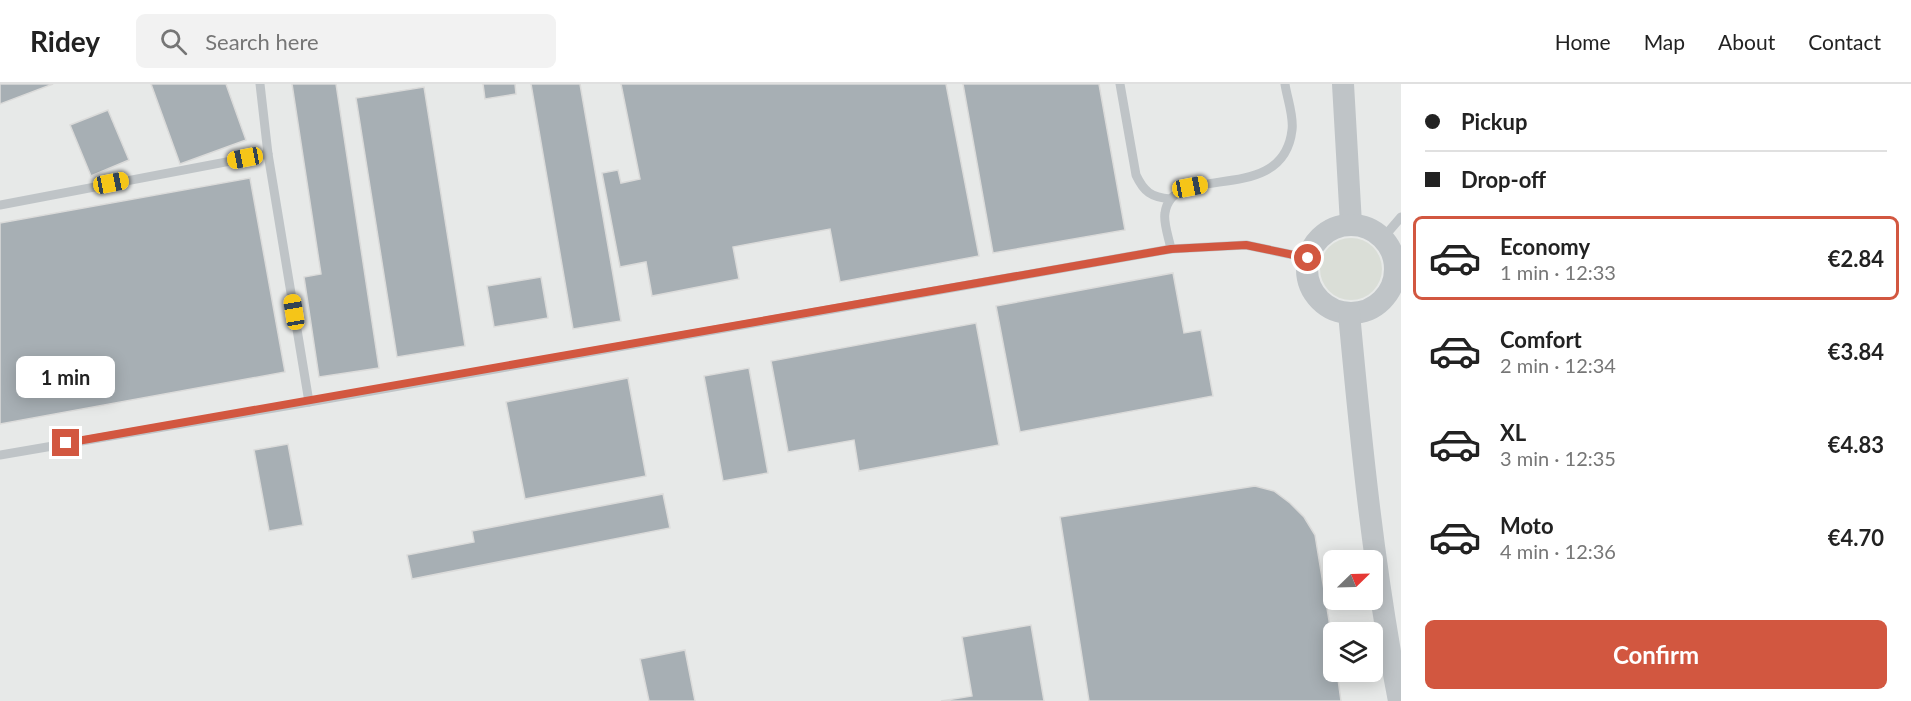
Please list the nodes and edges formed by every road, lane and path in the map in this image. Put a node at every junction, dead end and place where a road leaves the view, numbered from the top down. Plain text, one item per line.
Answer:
1 (260, 84) edge
2 (1120, 84) edge
3 (1285, 84) edge
4 (1343, 84) edge
5 (268, 154) junction
6 (1170, 199) junction
7 (0, 205) edge
8 (1401, 217) edge
9 (1351, 224) junction
10 (1383, 238) junction
11 (1171, 249) junction
12 (1308, 258) junction
13 (1398, 274) edge
14 (1349, 313) junction
15 (309, 402) junction
16 (0, 455) edge
17 (1399, 701) edge

1 - 5 lane
2 - 6 lane
3 - 6 lane
4 - 9 street
5 - 7 lane
5 - 15 lane
6 - 11 lane
8 - 10 lane
9 - 10 street
9 - 12 street
10 - 13 street
11 - 12 lane
11 - 15 lane
12 - 14 street
13 - 14 street
14 - 17 street
15 - 16 lane

